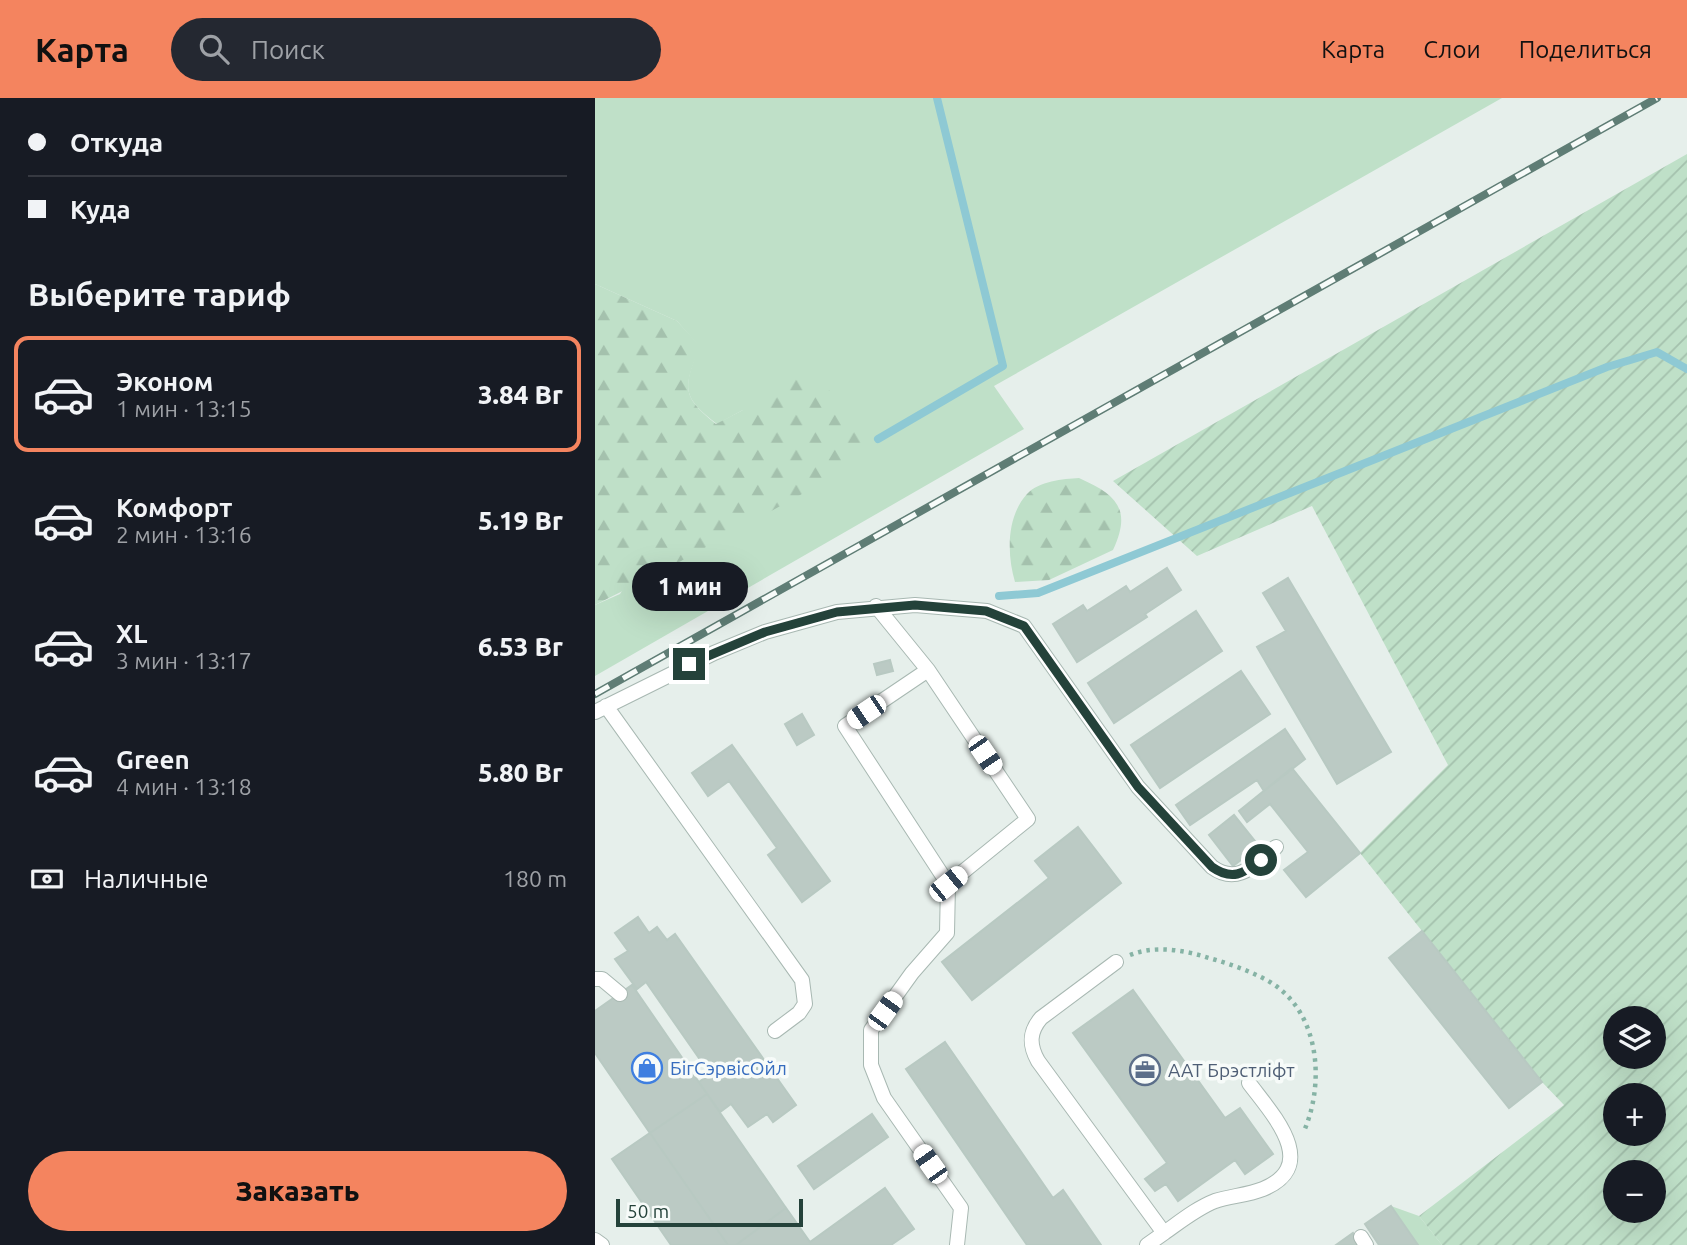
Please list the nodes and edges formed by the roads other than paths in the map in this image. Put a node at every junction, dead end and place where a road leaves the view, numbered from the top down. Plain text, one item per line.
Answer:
1 (876, 606) junction
2 (928, 670) junction
3 (601, 709) edge
4 (1276, 847) dead end
5 (948, 884) junction
6 (1116, 962) road end
7 (595, 979) edge
8 (620, 994) dead end
9 (775, 1031) dead end
10 (1249, 1083) dead end
11 (1164, 1233) junction
12 (595, 1240) edge
13 (602, 1245) edge
14 (957, 1245) edge
15 (1147, 1245) edge

1 - 2 lane
1 - 3 lane
1 - 4 lane
2 - 5 lane
2 - 5 lane
3 - 9 lane
5 - 14 lane
6 - 11 lane
7 - 8 lane
10 - 11 lane
11 - 15 lane
12 - 13 lane

